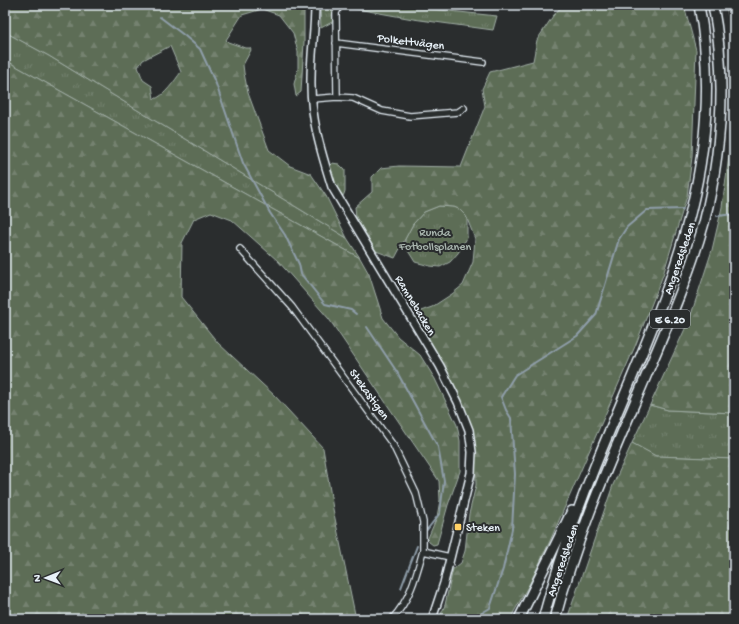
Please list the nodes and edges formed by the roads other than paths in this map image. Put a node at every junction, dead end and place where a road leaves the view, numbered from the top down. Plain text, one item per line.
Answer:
1 (315, 5) edge
2 (340, 5) edge
3 (699, 5) edge
4 (713, 5) edge
5 (336, 43) junction
6 (483, 62) dead end
7 (337, 97) junction
8 (312, 99) junction
9 (464, 108) dead end
10 (240, 249) dead end
11 (595, 467) junction
12 (423, 551) junction
13 (450, 557) junction
14 (392, 619) edge
15 (432, 619) edge
16 (519, 619) edge
17 (543, 619) edge
18 (556, 619) edge

1 - 8 street, Ramnebacken
2 - 5 street
3 - 11 highway, Angeredsleden / E 6.20
4 - 18 highway, Angeredsleden / E 6.20
5 - 6 street, Polkettvägen
5 - 7 street
7 - 8 street
7 - 9 street
8 - 13 street, Ramnebacken
10 - 12 street, Stekastigen
11 - 16 highway
11 - 17 highway, Angeredsleden / E 6.20
12 - 13 street
12 - 14 street
13 - 15 street, Ramnebacken

